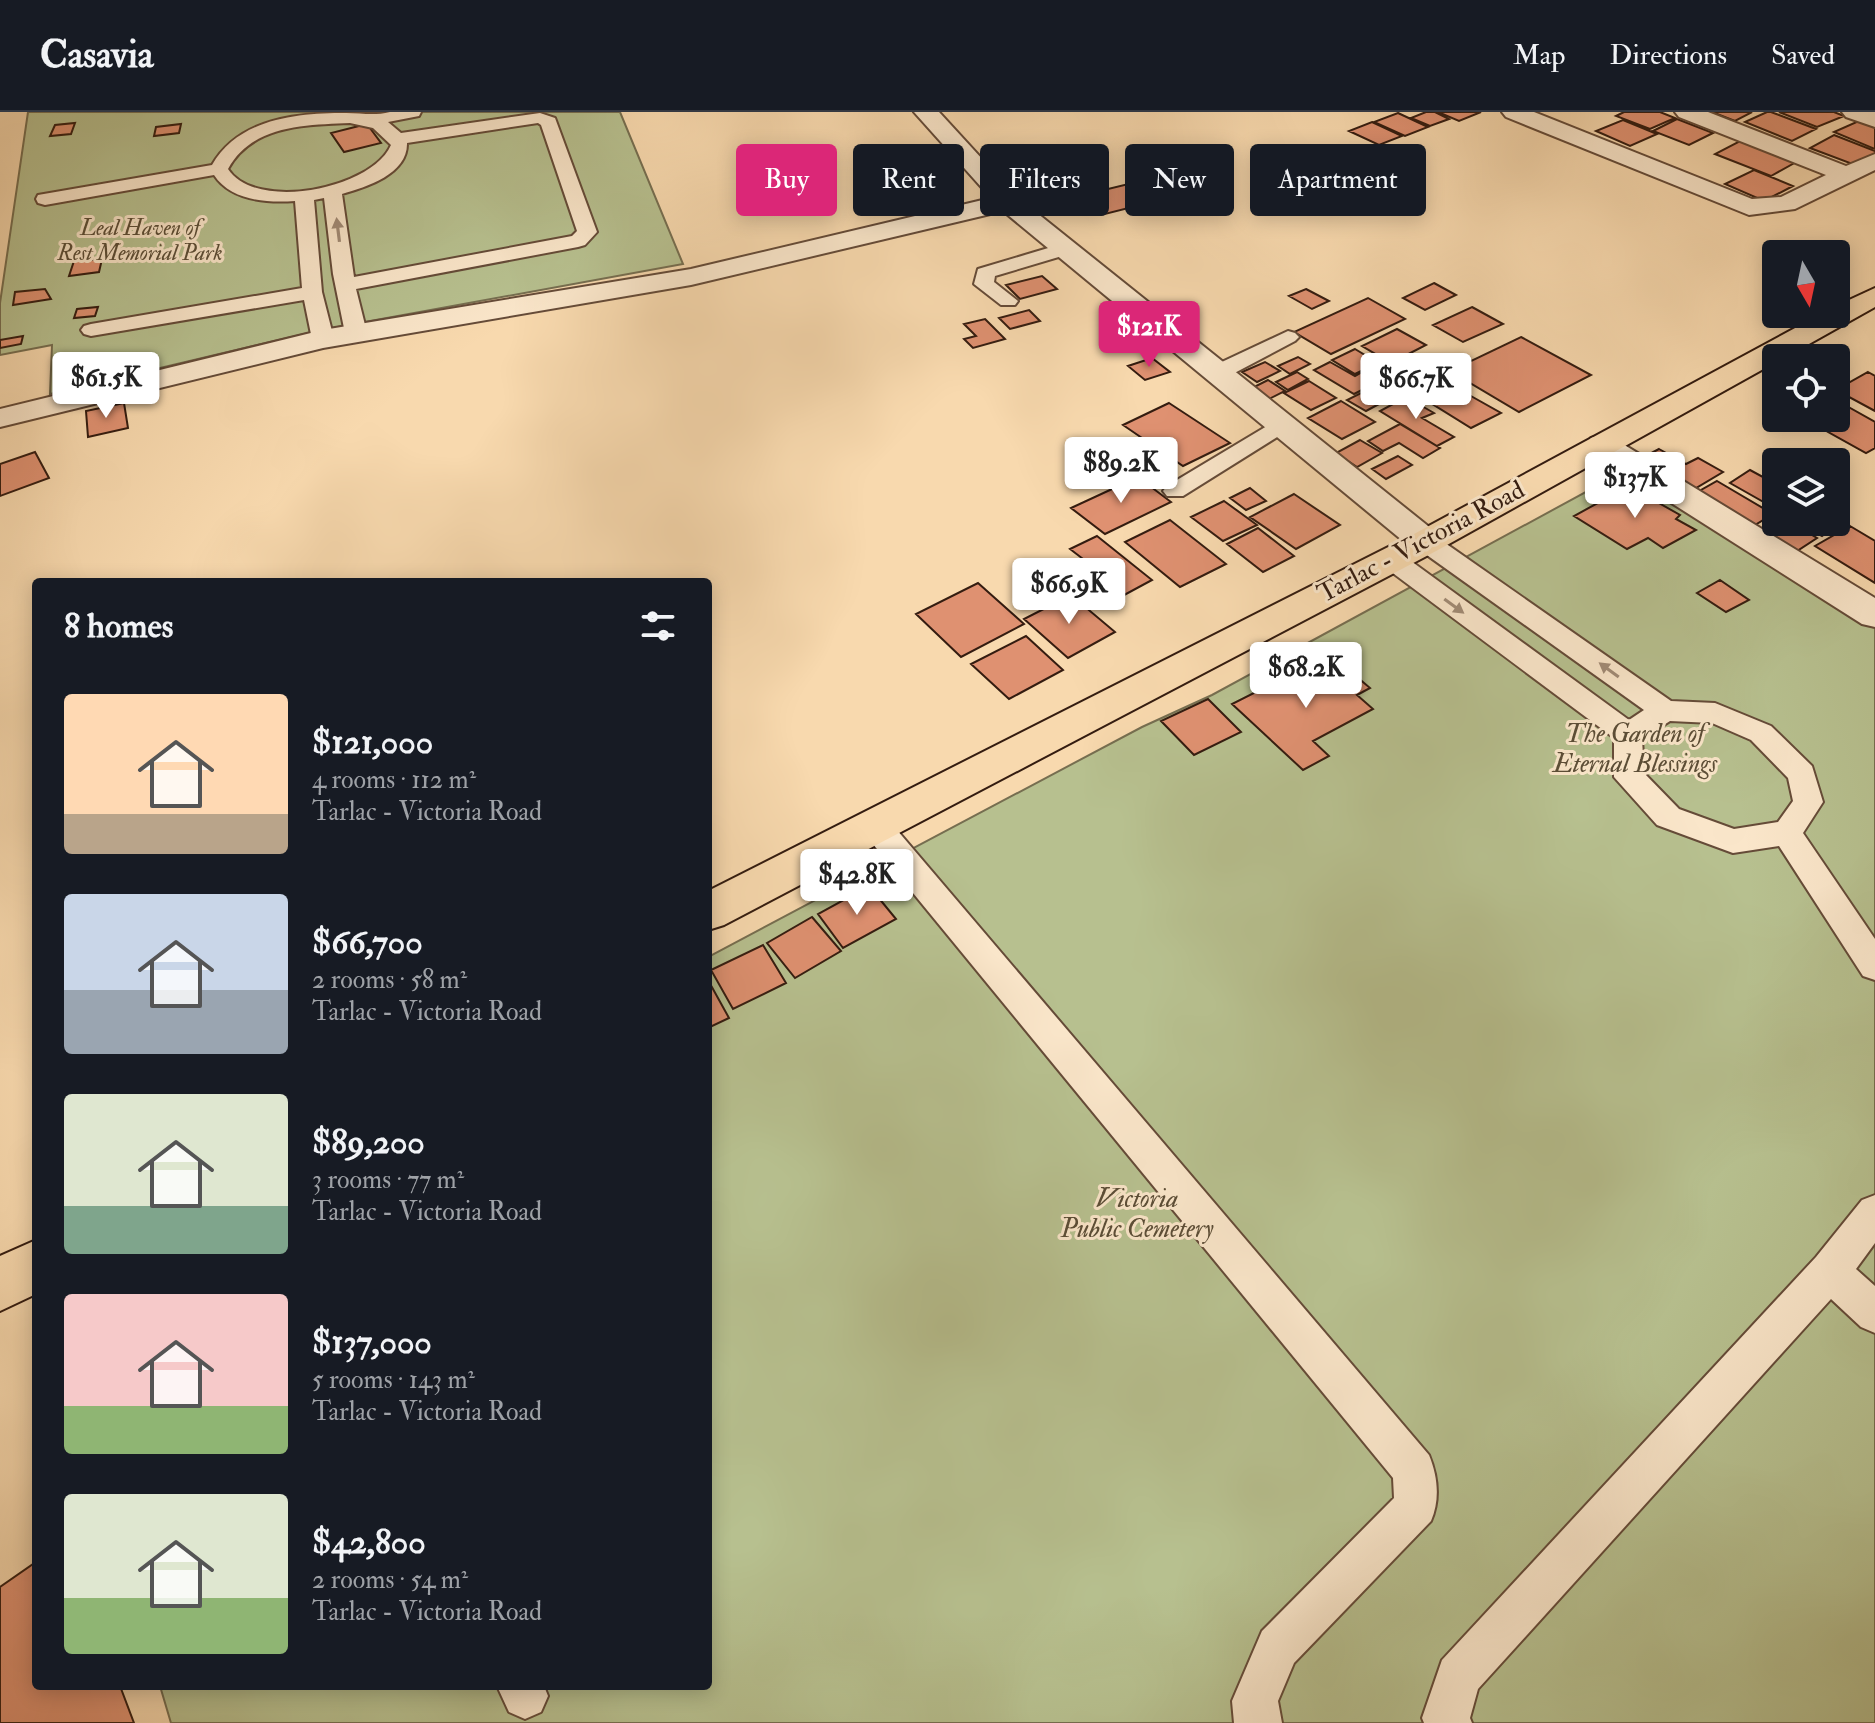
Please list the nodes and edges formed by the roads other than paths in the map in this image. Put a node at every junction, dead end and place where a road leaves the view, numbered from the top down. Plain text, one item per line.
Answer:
1 (413, 112) edge
2 (926, 112) edge
3 (1514, 112) edge
4 (1687, 112) edge
5 (1854, 112) edge
6 (292, 117) edge
7 (360, 117) edge
8 (484, 118) edge
9 (1875, 120) edge
10 (397, 139) junction
11 (1875, 161) edge
12 (219, 169) junction
13 (980, 171) edge
14 (1847, 175) junction
15 (332, 190) junction
16 (304, 196) junction
17 (45, 199) dead end
18 (980, 209) edge
19 (1025, 216) edge
20 (1065, 249) junction
21 (344, 279) junction
22 (312, 286) junction
23 (1875, 296) edge
24 (1008, 301) dead end
25 (91, 330) dead end
26 (356, 333) junction
27 (1288, 337) dead end
28 (323, 339) junction
29 (1217, 373) junction
30 (0, 418) edge
31 (1282, 424) junction
32 (1602, 445) junction
33 (1175, 491) dead end
34 (1426, 542) junction
35 (1391, 559) junction
36 (1875, 615) edge
37 (1665, 711) junction
38 (1628, 734) junction
39 (874, 824) junction
40 (1787, 833) junction
41 (712, 910) edge
42 (1875, 966) edge
43 (1875, 1213) edge
44 (32, 1268) edge
45 (1830, 1271) junction
46 (0, 1284) edge
47 (1875, 1313) edge
48 (1258, 1723) edge
49 (1448, 1723) edge

1 - 7 lane
2 - 13 street
3 - 14 street
4 - 14 street
5 - 9 street
6 - 7 lane
6 - 12 lane
7 - 10 lane
8 - 10 lane
8 - 21 lane
10 - 15 lane
11 - 14 street
12 - 16 lane
12 - 17 lane
15 - 16 lane
21 -> 15 lane
16 - 22 lane
18 - 26 street
19 - 20 street
20 - 24 lane
20 - 29 street
21 - 22 lane
21 - 26 lane
22 - 25 lane
22 - 28 lane
23 - 32 main road, Tarlac - Victoria Road
26 - 28 street
27 - 29 lane
28 - 30 street
29 - 31 street
31 - 33 lane
31 - 34 street
32 - 34 main road, Tarlac - Victoria Road
32 - 36 street
34 - 35 main road, Tarlac - Victoria Road
37 -> 34 lane
35 -> 38 lane
35 - 39 main road, Tarlac - Victoria Road
37 - 38 lane
37 - 40 lane
38 - 40 lane
39 - 41 main road, Tarlac - Victoria Road
39 - 48 lane
40 - 42 lane
43 - 45 lane
44 - 46 main road
45 - 47 lane
45 - 49 lane

